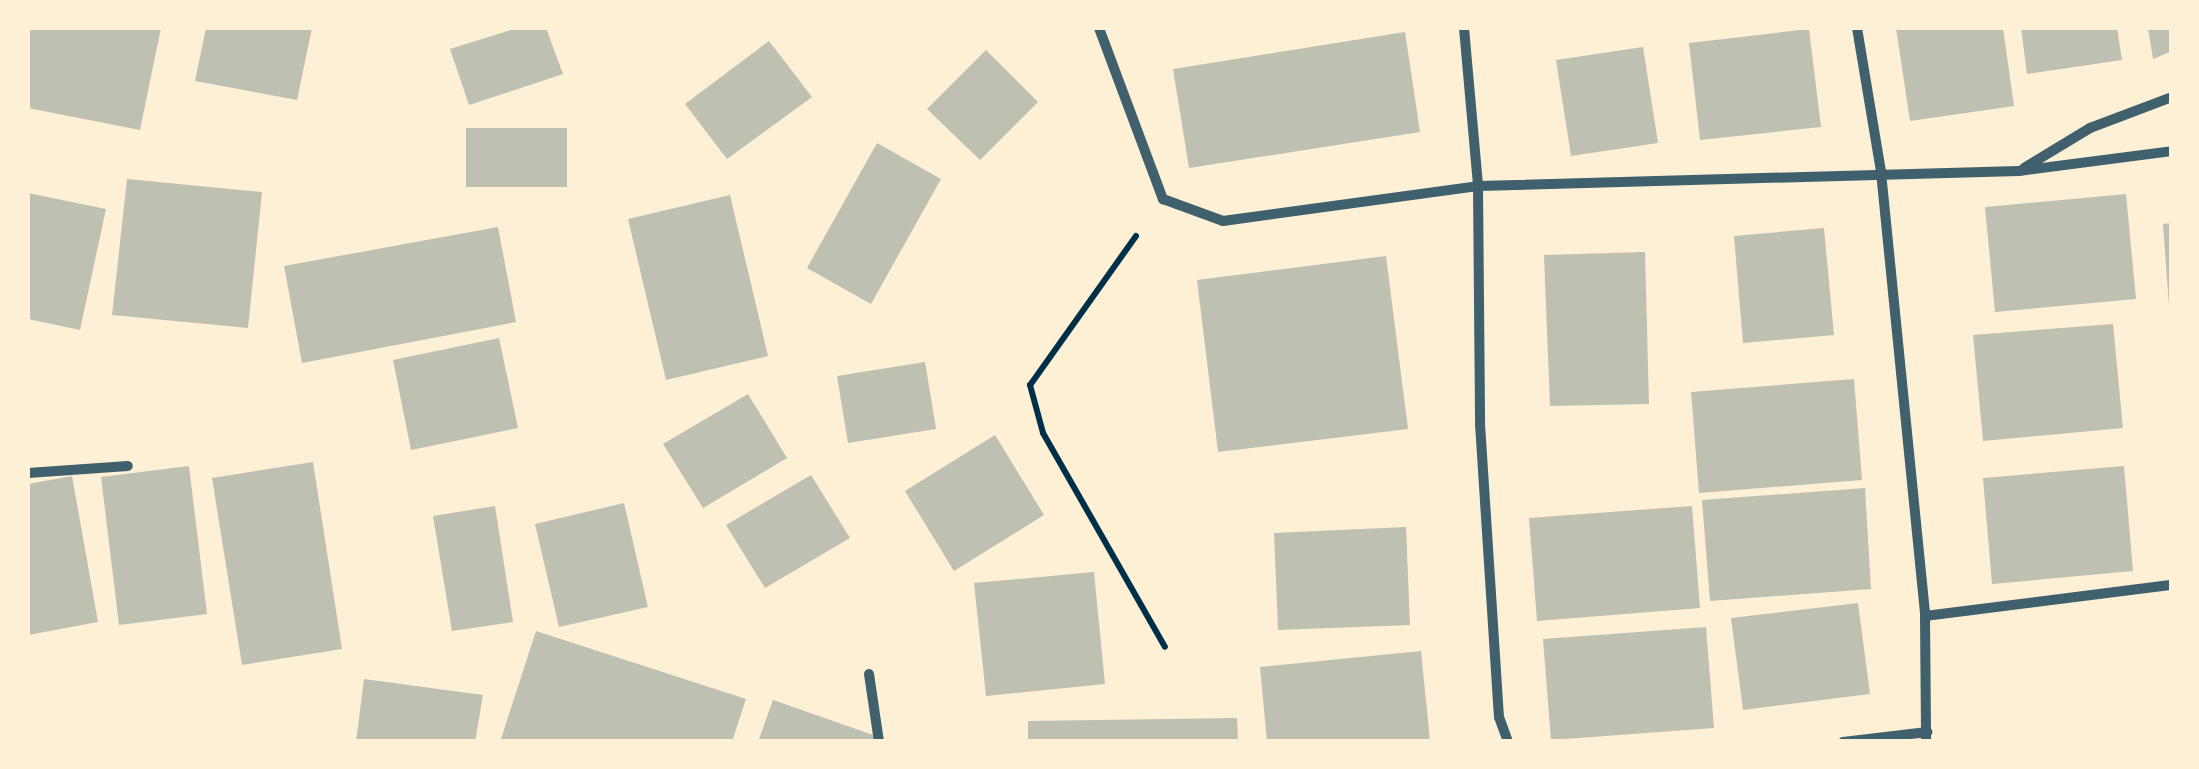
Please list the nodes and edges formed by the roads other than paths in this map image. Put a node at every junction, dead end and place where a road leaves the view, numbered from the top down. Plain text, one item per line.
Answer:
1 (1100, 28) edge
2 (1464, 28) edge
3 (1857, 28) edge
4 (2172, 96) edge
5 (2172, 151) edge
6 (2019, 171) junction
7 (1881, 172) junction
8 (1478, 186) junction
9 (128, 466) dead end
10 (28, 474) edge
11 (2172, 585) edge
12 (1924, 616) junction
13 (869, 674) dead end
14 (1927, 737) edge
15 (879, 742) edge
16 (1508, 742) edge
17 (1843, 742) edge

1 - 8 street
2 - 8 street
3 - 7 street
4 - 6 street
5 - 6 street
6 - 7 street
7 - 8 street
7 - 12 street
8 - 16 street
9 - 10 street
11 - 12 street
12 - 14 street
13 - 15 street
14 - 17 street

